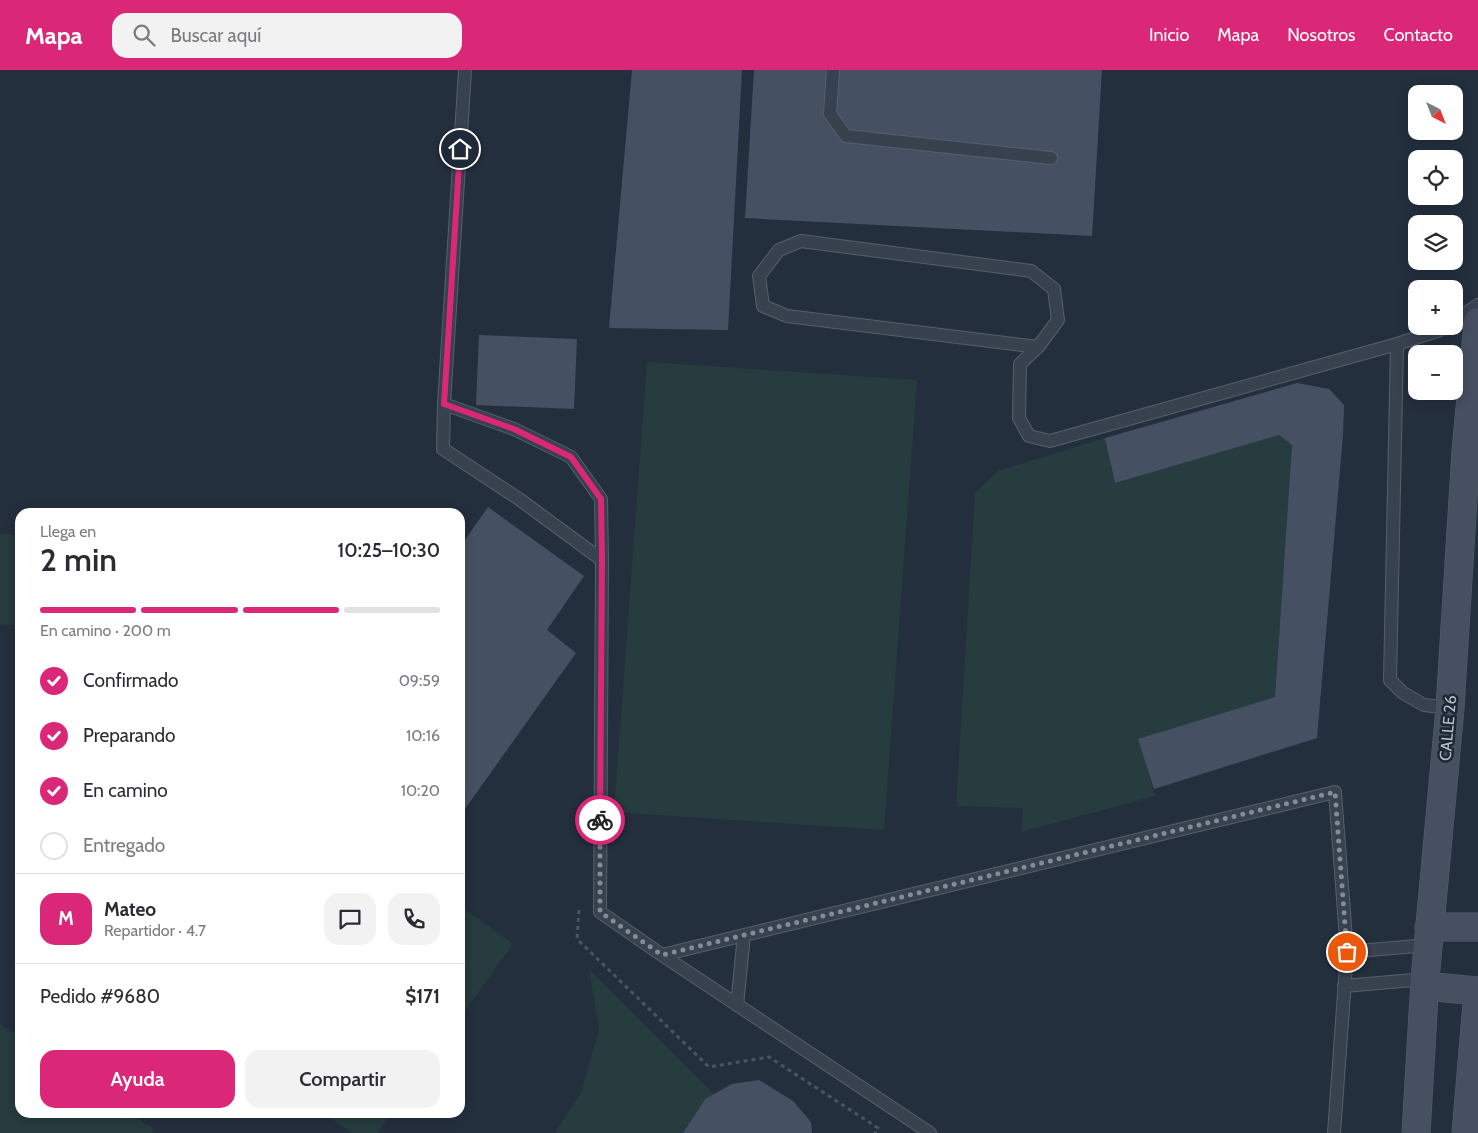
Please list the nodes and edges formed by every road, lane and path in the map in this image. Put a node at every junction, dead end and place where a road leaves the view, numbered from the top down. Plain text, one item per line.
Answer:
1 (465, 70) edge
2 (833, 70) edge
3 (1052, 158) dead end
4 (1478, 305) edge
5 (1463, 315) edge
6 (1478, 322) edge
7 (1425, 335) edge
8 (1397, 344) junction
9 (1038, 347) junction
10 (444, 404) junction
11 (602, 560) junction
12 (1450, 708) junction
13 (1478, 927) edge
14 (744, 935) junction
15 (1429, 936) junction
16 (577, 939) dead end
17 (1347, 952) junction
18 (662, 955) junction
19 (1425, 982) junction
20 (1344, 986) junction
21 (1478, 991) edge
22 (737, 1005) junction
23 (875, 1133) edge
24 (930, 1133) edge
25 (1334, 1133) edge
26 (1416, 1133) edge
27 (1466, 1133) edge

1 - 10 lane
2 - 3 lane
4 - 5 lane
6 - 12 main road, CALLE 26
7 - 8 lane
8 - 9 lane
8 - 12 lane
9 - 9 lane
10 - 11 lane
10 - 11 lane
11 - 18 lane
12 - 15 main road, CALLE 26
13 - 15 main road
14 - 17 lane
14 - 18 lane
14 - 22 lane
15 - 17 lane
15 - 19 main road, CALLE 26
16 - 23 path
17 - 20 lane
18 - 22 lane
19 - 20 lane
19 - 21 main road
19 - 26 main road, CALLE 26
20 - 25 lane
21 - 27 main road
22 - 24 lane

